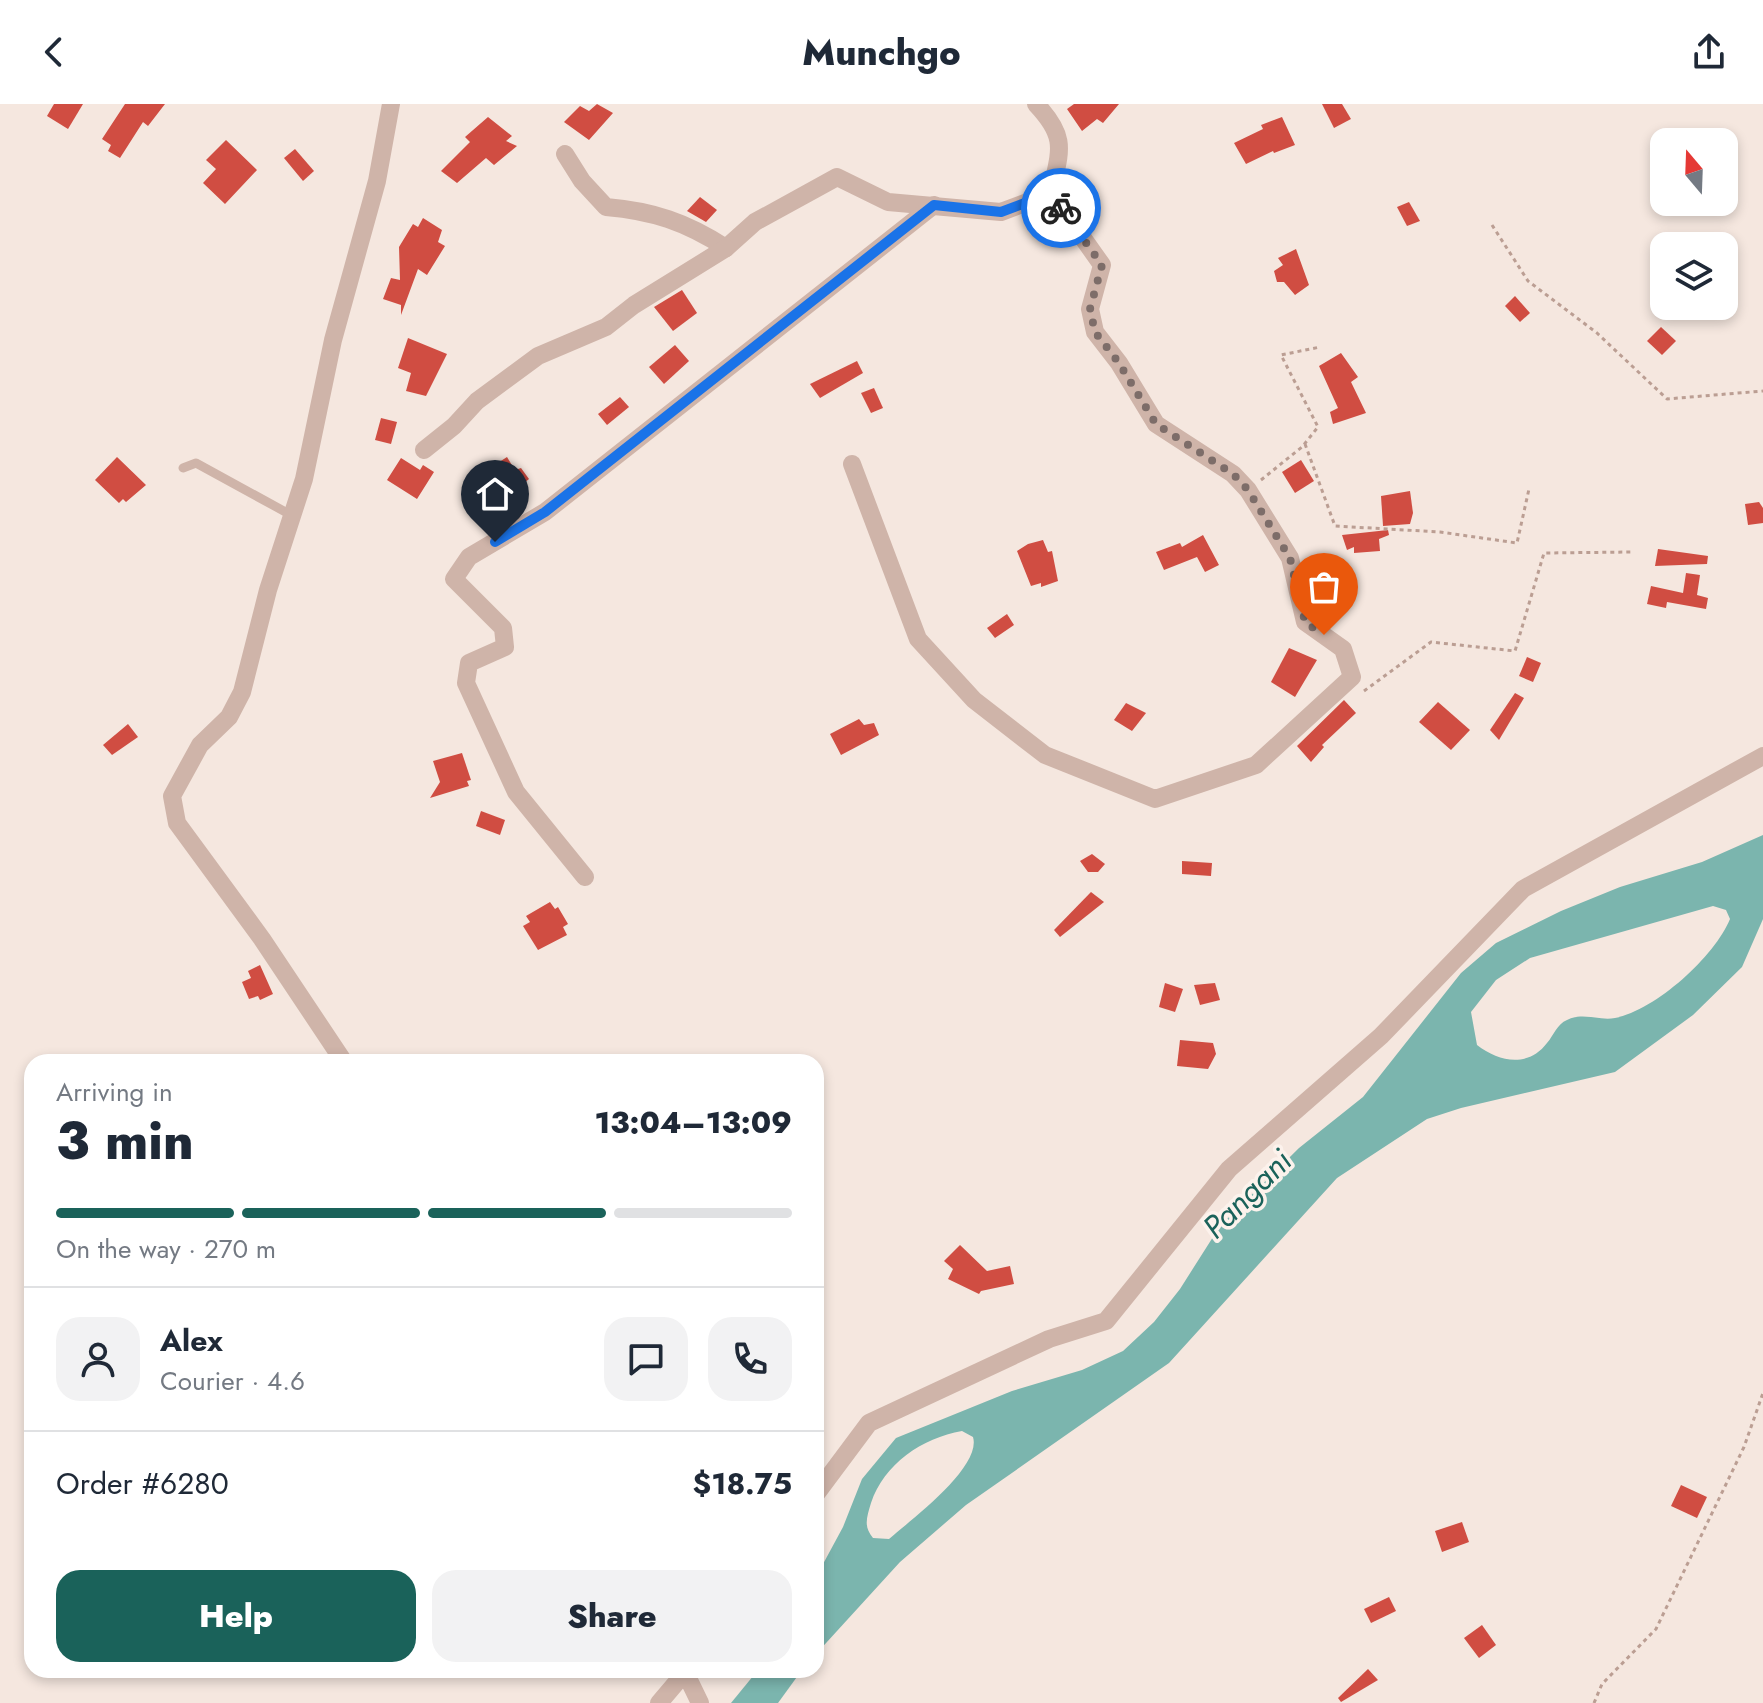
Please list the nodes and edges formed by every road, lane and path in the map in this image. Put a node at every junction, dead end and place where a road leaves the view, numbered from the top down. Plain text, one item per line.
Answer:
1 (391, 104) edge
2 (1036, 104) edge
3 (565, 154) dead end
4 (1051, 193) junction
5 (934, 205) junction
6 (1492, 225) dead end
7 (726, 248) junction
8 (1320, 347) dead end
9 (1763, 391) edge
10 (1305, 444) junction
11 (424, 450) dead end
12 (852, 464) dead end
13 (183, 468) dead end
14 (1529, 489) dead end
15 (1248, 490) junction
16 (291, 515) junction
17 (1633, 552) dead end
18 (1352, 677) junction
19 (1763, 756) edge
20 (585, 877) dead end
21 (339, 1054) edge
22 (1763, 1393) edge
23 (824, 1483) edge
24 (680, 1678) edge
25 (689, 1678) edge
26 (659, 1703) edge
27 (700, 1703) edge
28 (1594, 1703) edge

1 - 16 street
2 - 4 street
3 - 7 street
4 - 5 street
4 - 15 street
5 - 7 street
5 - 20 street
6 - 9 path
7 - 11 street
8 - 10 path
10 - 14 path
10 - 15 path
12 - 18 street
13 - 16 lane
15 - 18 street
16 - 21 street
17 - 18 path
19 - 23 street
22 - 28 path
24 - 26 street
25 - 27 street

